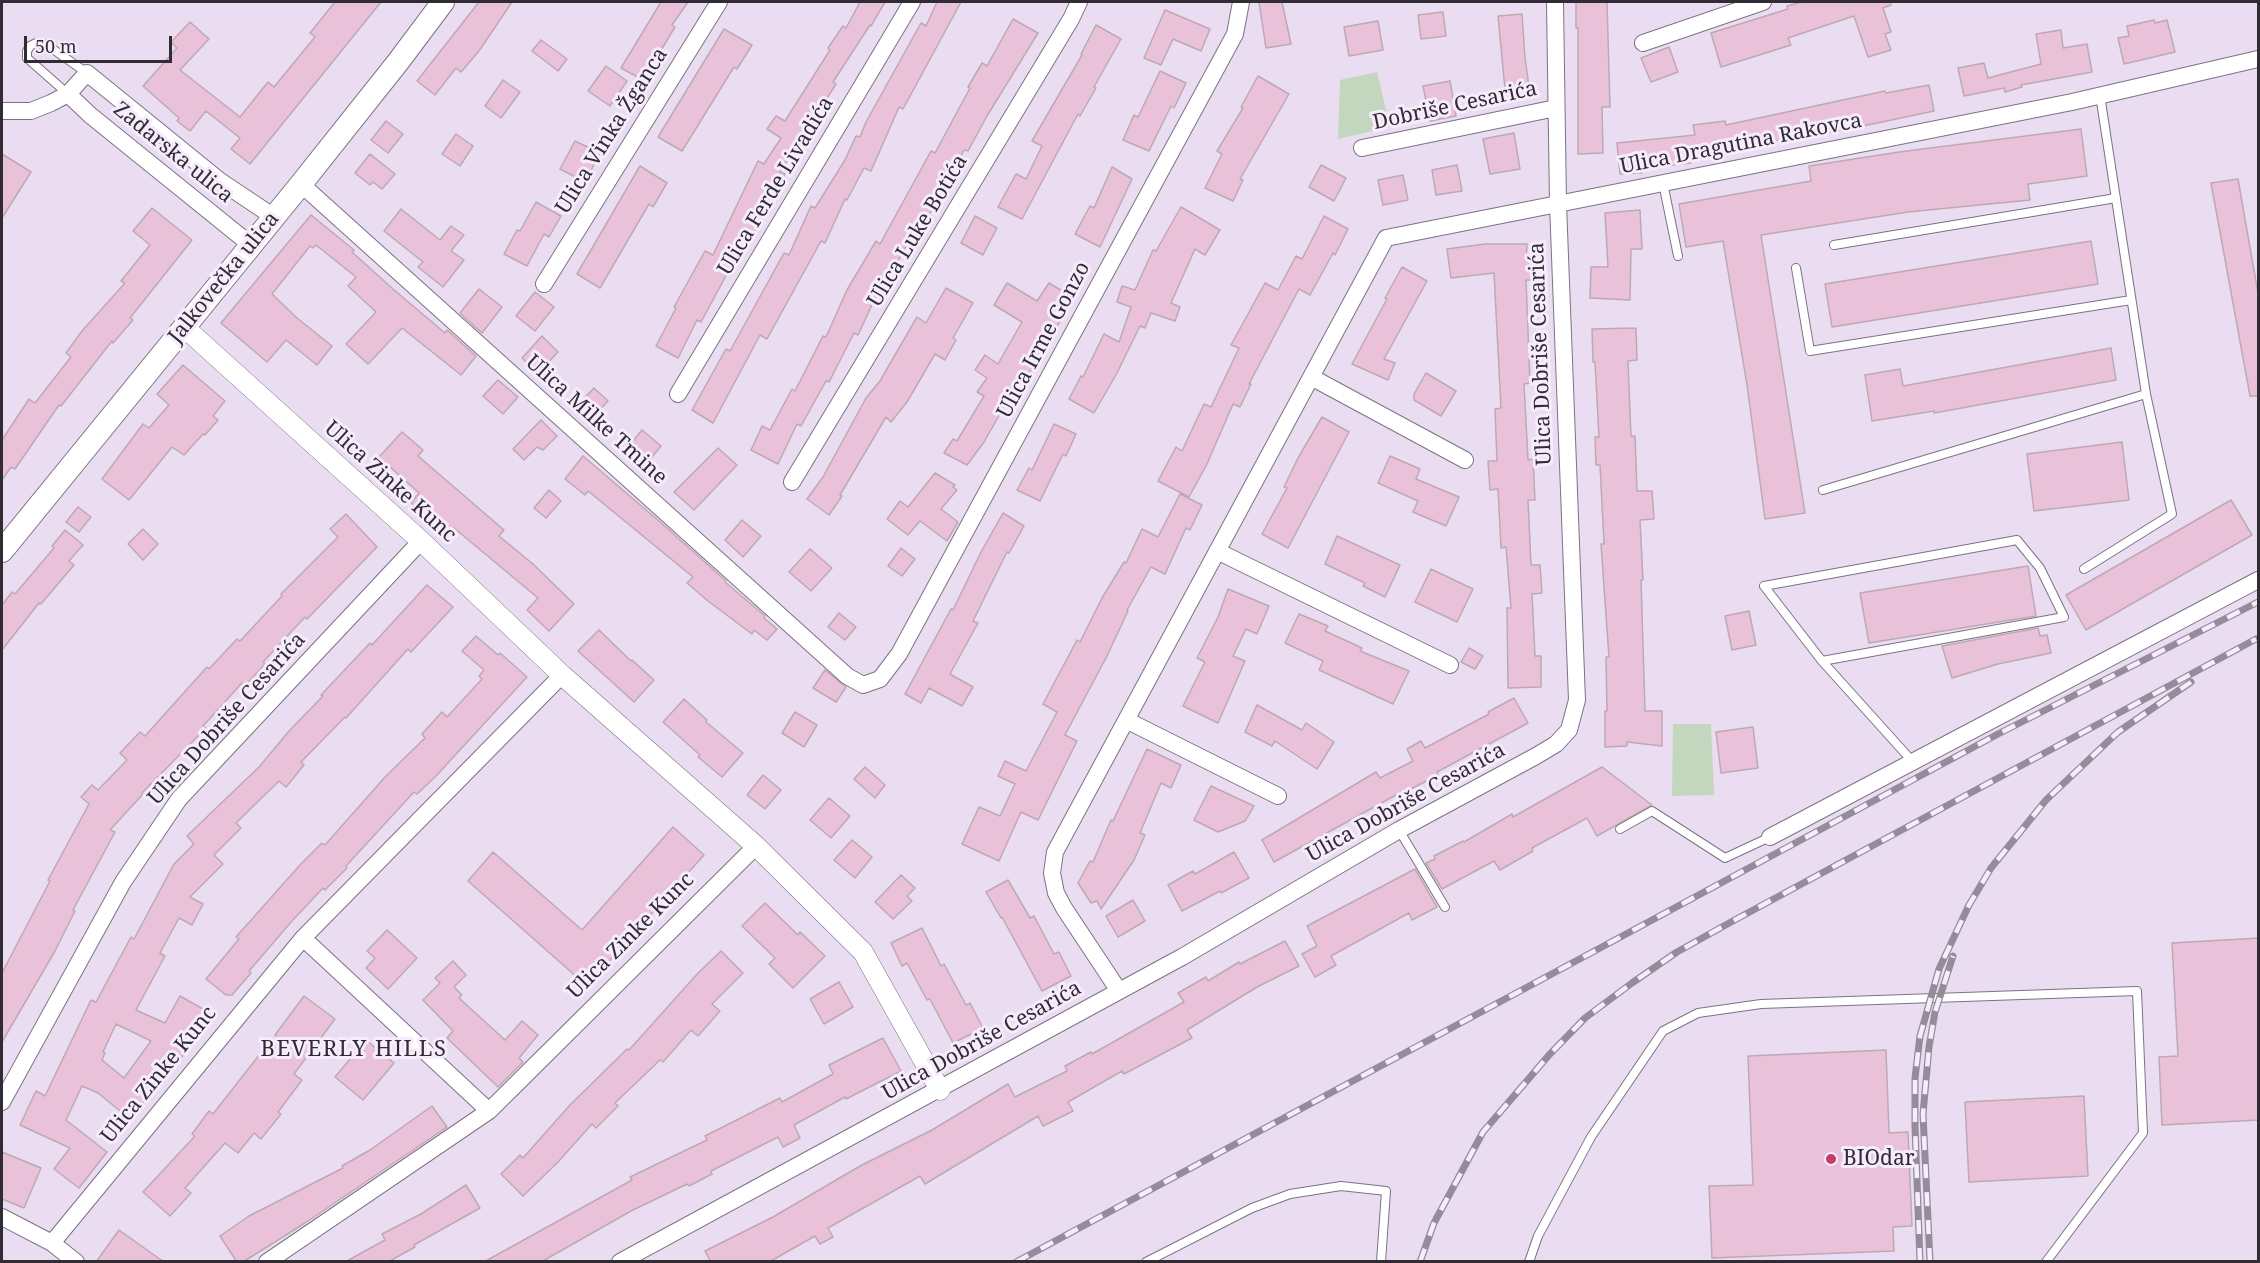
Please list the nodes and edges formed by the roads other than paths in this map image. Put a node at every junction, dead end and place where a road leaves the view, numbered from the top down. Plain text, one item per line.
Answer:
1 (443, 2) edge
2 (719, 2) edge
3 (912, 2) edge
4 (1079, 2) edge
5 (1241, 2) edge
6 (1555, 2) edge
7 (1763, 2) edge
8 (1642, 44) dead end
9 (2259, 59) edge
10 (87, 74) junction
11 (68, 93) junction
12 (2100, 96) junction
13 (1556, 108) junction
14 (2, 111) edge
15 (1362, 148) dead end
16 (1663, 183) junction
17 (301, 184) junction
18 (2115, 198) junction
19 (1558, 204) junction
20 (274, 217) junction
21 (251, 245) junction
22 (1834, 245) dead end
23 (1678, 256) dead end
24 (1796, 268) dead end
25 (544, 284) dead end
26 (2131, 300) junction
27 (184, 327) junction
28 (1311, 377) junction
29 (678, 394) dead end
30 (2146, 394) junction
31 (1465, 460) dead end
32 (792, 482) dead end
33 (1823, 490) dead end
34 (421, 541) junction
35 (2, 551) edge
36 (1217, 551) junction
37 (2084, 569) dead end
38 (2259, 580) edge
39 (1822, 661) junction
40 (1450, 664) dead end
41 (562, 675) junction
42 (863, 685) joint
43 (1128, 721) junction
44 (1913, 762) junction
45 (1278, 796) dead end
46 (1620, 829) dead end
47 (1399, 830) junction
48 (1770, 837) joint
49 (756, 846) junction
50 (1445, 907) dead end
51 (303, 938) junction
52 (1119, 991) junction
53 (940, 1090) junction
54 (2, 1102) edge
55 (489, 1111) junction
56 (2, 1217) edge
57 (51, 1243) junction
58 (76, 1262) edge
59 (267, 1262) edge
60 (620, 1262) edge
61 (1146, 1262) edge
62 (1381, 1262) edge
63 (1529, 1262) edge
64 (2046, 1262) edge

1 - 17 main road, Jalkovečka ulica
2 - 25 street, Ulica Vinka Žganca
3 - 29 street, Ulica Ferde Livadića
4 - 32 street, Ulica Luke Botića
5 - 42 street, Ulica Irme Gonzo
6 - 13 street, Ulica Dobriše Cesarića
7 - 8 street
9 - 12 street, Ulica Dragutina Rakovca
10 - 11 street
10 - 11 lane, Zadarska ulica
10 - 20 street, Zadarska ulica
11 - 14 street
11 - 21 street, Zadarska ulica
12 - 16 street, Ulica Dragutina Rakovca
12 - 18 lane
13 - 15 street, Dobriše Cesarića
13 - 19 street, Ulica Dobriše Cesarića
16 - 19 street, Ulica Dragutina Rakovca
16 - 23 lane
17 - 20 main road, Jalkovečka ulica
17 - 42 street, Ulica Milke Tmine
18 - 22 lane
18 - 26 lane
19 - 28 street, Ulica Dragutina Rakovca
19 - 47 street, Ulica Dobriše Cesarića
20 - 21 main road, Jalkovečka ulica
21 - 27 main road, Jalkovečka ulica
24 - 26 lane
26 - 30 lane
27 - 34 street, Ulica Zinke Kunc
27 - 35 main road, Jalkovečka ulica
28 - 31 street
28 - 36 street, Ulica Dragutina Rakovca
30 - 33 lane
30 - 37 lane
34 - 41 street, Ulica Zinke Kunc
34 - 54 street, Ulica Dobriše Cesarića
36 - 40 street
36 - 43 street, Ulica Dragutina Rakovca
38 - 44 street
39 - 39 lane
39 - 44 lane
41 - 49 street, Ulica Zinke Kunc
41 - 51 street, Ulica Zinke Kunc
43 - 45 street
43 - 52 street, Ulica Dragutina Rakovca
44 - 48 street
46 - 48 lane
47 - 50 lane
47 - 52 street, Ulica Dobriše Cesarića
49 - 53 street, Ulica Zinke Kunc
49 - 55 street, Ulica Zinke Kunc
51 - 55 street
51 - 57 street, Ulica Zinke Kunc
52 - 53 street, Ulica Dobriše Cesarića
53 - 60 street, Ulica Dobriše Cesarića
55 - 59 street, Ulica Zinke Kunc
56 - 57 street
57 - 58 street
61 - 62 lane
63 - 64 lane

